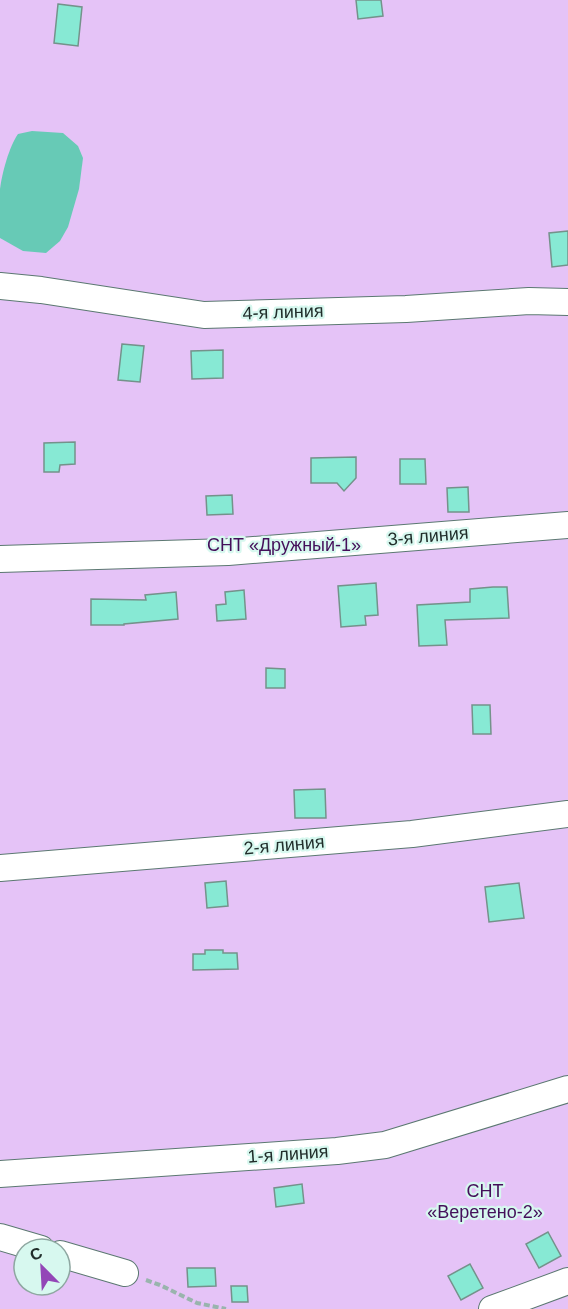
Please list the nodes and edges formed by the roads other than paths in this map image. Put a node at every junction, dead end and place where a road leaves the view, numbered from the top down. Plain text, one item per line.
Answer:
1 (0, 286) edge
2 (568, 302) edge
3 (568, 525) edge
4 (0, 559) edge
5 (568, 814) edge
6 (0, 868) edge
7 (568, 1089) edge
8 (0, 1174) edge
9 (72, 1258) edge
10 (125, 1273) road end
11 (568, 1281) edge
12 (492, 1309) edge

1 - 2 street, 4-я линия
3 - 4 street, 3-я линия
5 - 6 street, 2-я линия
7 - 8 street, 1-я линия
9 - 10 street
11 - 12 street

